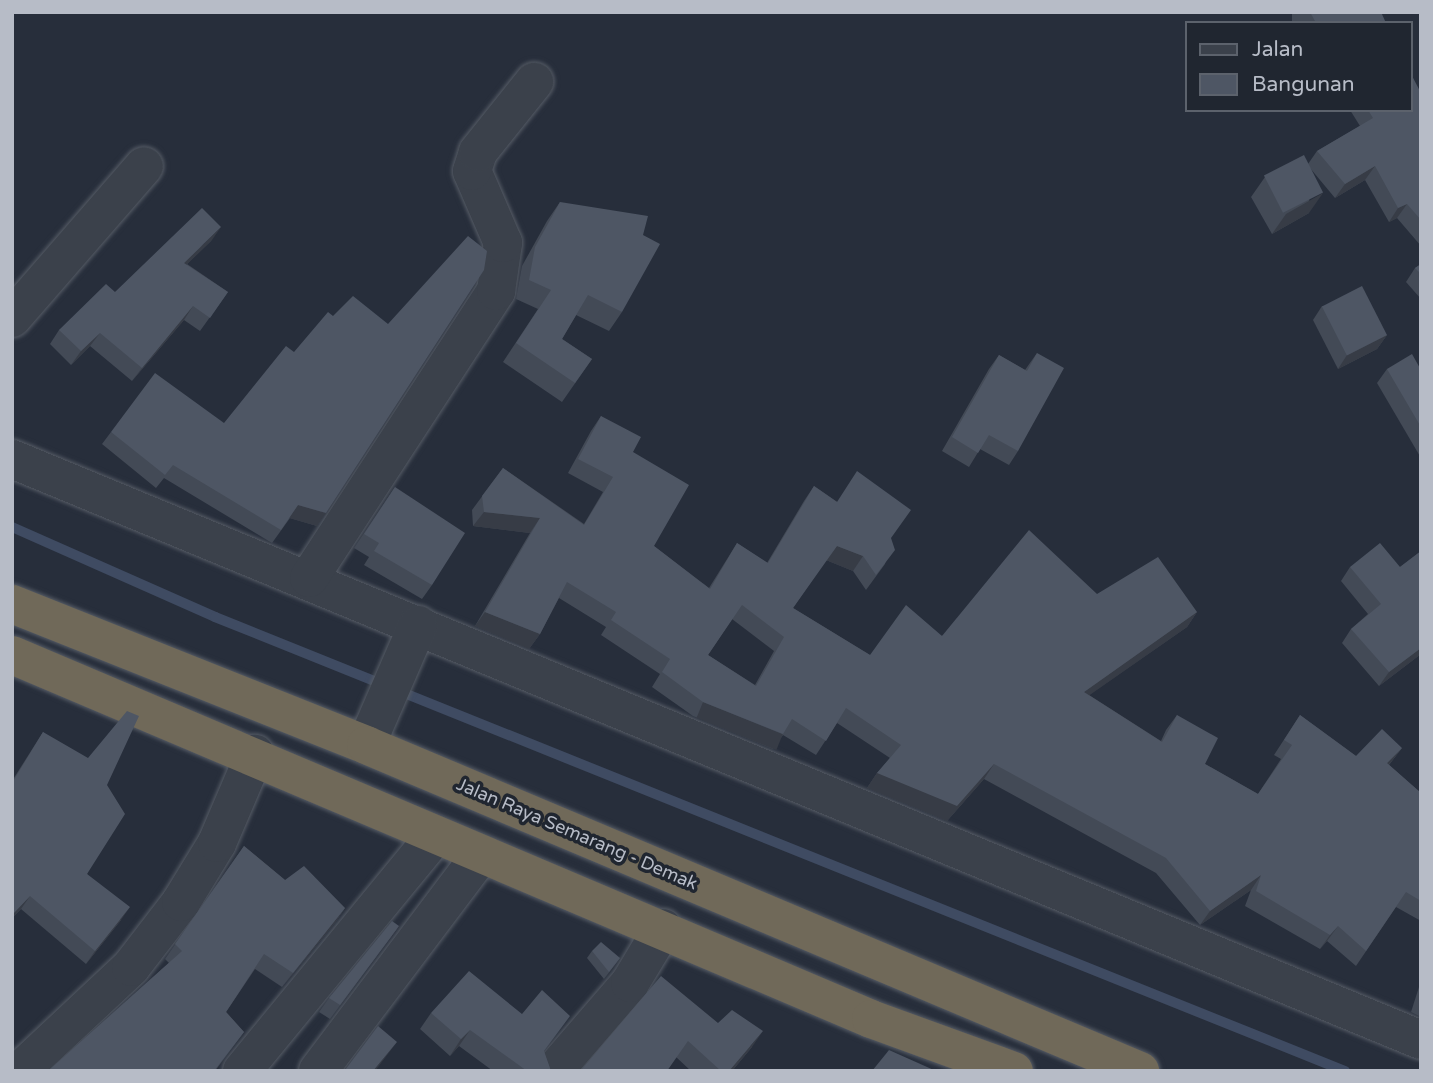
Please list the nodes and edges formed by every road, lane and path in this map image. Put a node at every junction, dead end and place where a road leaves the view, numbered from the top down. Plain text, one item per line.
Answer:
1 (534, 82) dead end
2 (144, 166) dead end
3 (12, 318) edge
4 (12, 459) edge
5 (309, 578) junction
6 (28, 610) edge
7 (415, 633) junction
8 (18, 658) edge
9 (369, 737) junction
10 (255, 754) junction
11 (435, 837) junction
12 (480, 856) junction
13 (663, 928) junction
14 (1421, 1040) edge
15 (20, 1071) edge
16 (242, 1071) edge
17 (318, 1071) edge
18 (554, 1071) edge
19 (1014, 1071) edge
20 (1140, 1071) edge

1 - 5 street
2 - 3 street
4 - 5 street
5 - 7 street
6 - 8 highway
6 - 9 highway, Jalan Raya Semarang - Demak
7 - 9 street
7 - 14 street
8 - 10 highway
9 - 20 highway, Jalan Raya Semarang - Demak
10 - 11 highway
10 - 15 street
11 - 12 highway
11 - 16 street
12 - 13 highway
12 - 17 street
13 - 18 street
13 - 19 highway

